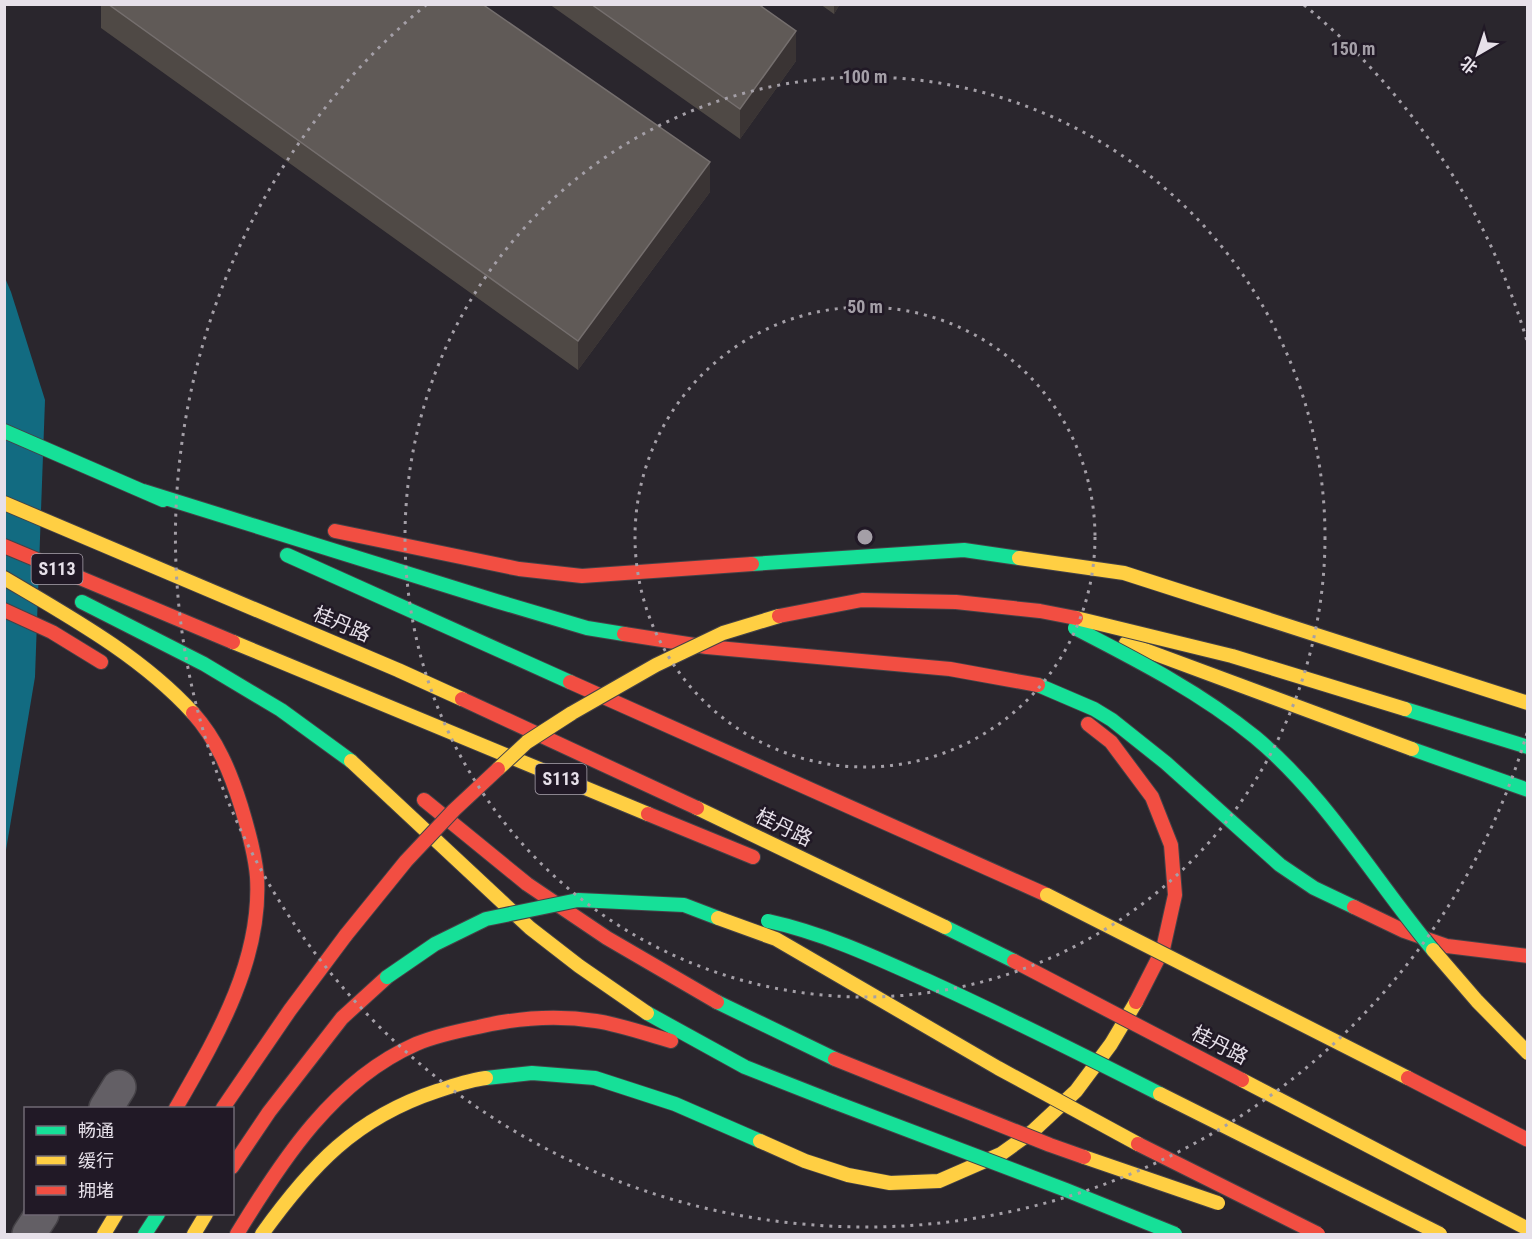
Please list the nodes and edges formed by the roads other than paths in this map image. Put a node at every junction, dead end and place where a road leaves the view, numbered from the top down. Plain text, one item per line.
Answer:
1 (4, 431) edge
2 (142, 491) junction
3 (4, 503) edge
4 (283, 520) dead end
5 (318, 528) dead end
6 (249, 538) dead end
7 (4, 546) edge
8 (270, 548) dead end
9 (4, 578) edge
10 (67, 594) dead end
11 (4, 610) edge
12 (1040, 611) junction
13 (101, 662) dead end
14 (1039, 685) junction
15 (1527, 704) edge
16 (281, 710) junction
17 (1527, 747) edge
18 (374, 764) dead end
19 (411, 790) dead end
20 (1527, 790) edge
21 (764, 861) dead end
22 (830, 887) dead end
23 (684, 904) junction
24 (1527, 956) edge
25 (1014, 961) junction
26 (1527, 1053) edge
27 (745, 1067) junction
28 (177, 1107) edge
29 (224, 1107) edge
30 (1527, 1140) edge
31 (234, 1164) edge
32 (41, 1215) edge
33 (115, 1215) edge
34 (157, 1215) edge
35 (205, 1215) edge
36 (1527, 1224) edge
37 (1527, 1229) edge
38 (29, 1234) edge
39 (104, 1234) edge
40 (145, 1234) edge
41 (194, 1234) edge
42 (237, 1234) edge
43 (262, 1234) edge
44 (1175, 1234) edge
45 (1317, 1234) edge
46 (1440, 1234) edge
47 (1522, 1234) edge

1 - 2 main road
2 - 4 main road
2 - 6 main road
2 - 14 main road
3 - 25 main road, 桂丹路
5 - 15 main road
7 - 21 main road, S113
8 - 30 main road, 桂丹路, bridge
9 - 28 main road
10 - 16 main road
11 - 13 main road
12 - 17 main road, bridge
12 - 20 main road, bridge
12 - 26 main road, bridge
12 - 29 main road, bridge
14 - 24 main road
14 - 43 main road
16 - 18 main road
16 - 27 main road
19 - 45 main road, bridge
22 - 25 main road
23 - 31 main road, bridge
23 - 45 main road, bridge
23 - 46 main road, bridge
25 - 37 main road, 桂丹路, bridge
27 - 42 main road
27 - 44 main road, bridge
32 - 38 street
33 - 39 main road
34 - 40 main road
35 - 41 main road
36 - 47 main road

